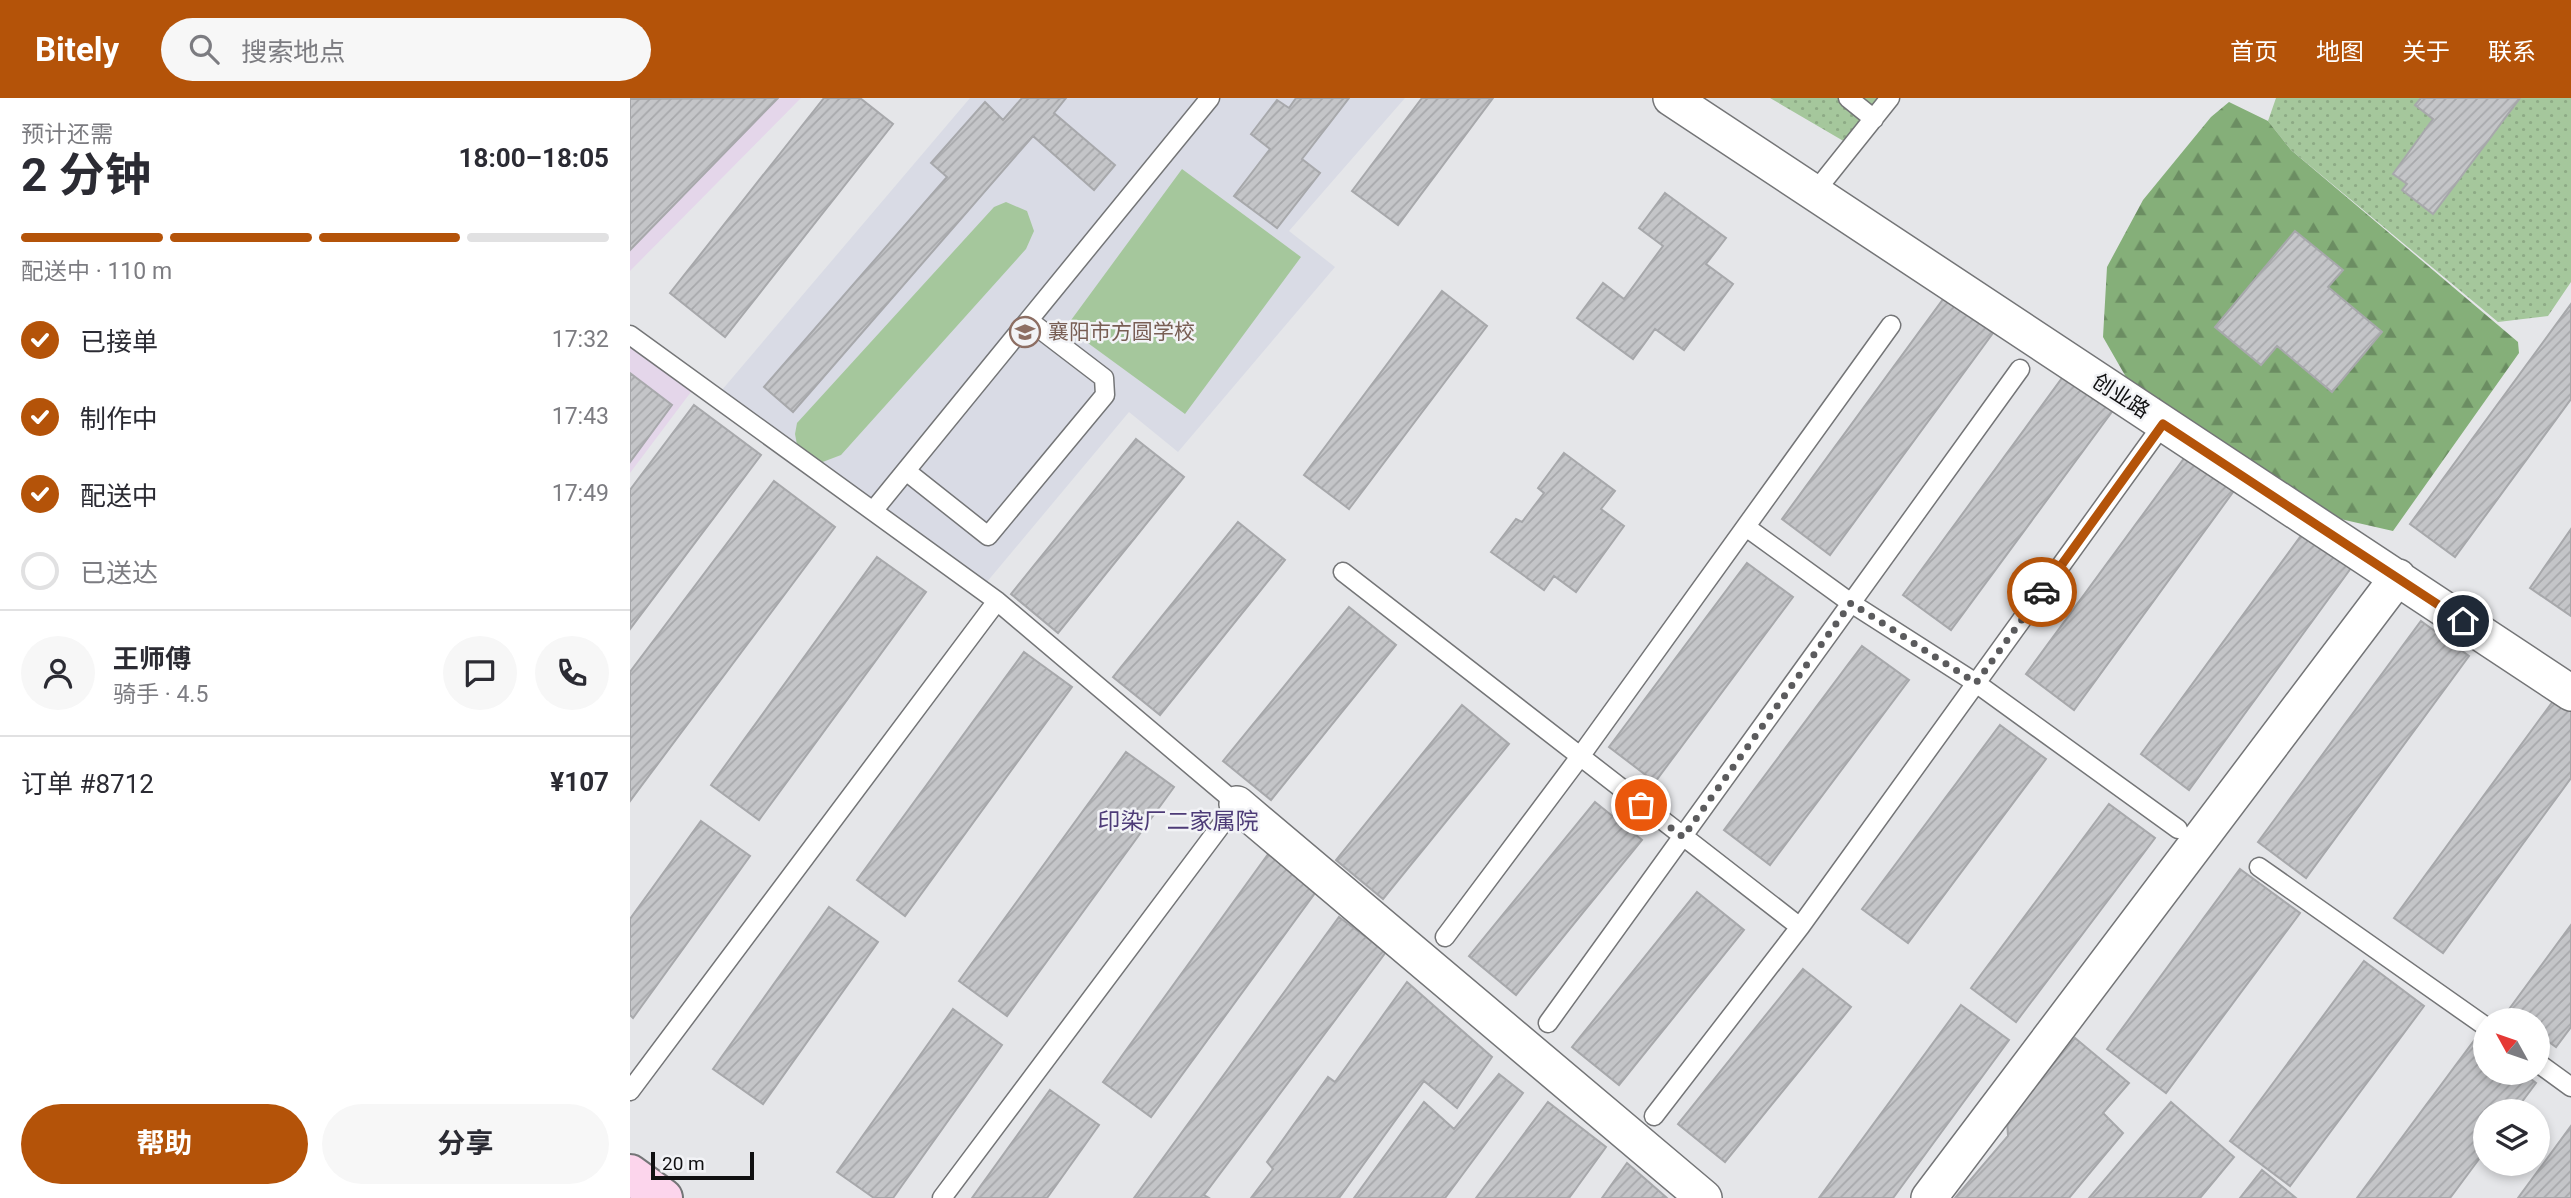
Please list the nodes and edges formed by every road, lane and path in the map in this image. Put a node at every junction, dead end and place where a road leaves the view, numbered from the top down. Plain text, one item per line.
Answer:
1 (1210, 98) edge
2 (1671, 98) edge
3 (1848, 98) edge
4 (1890, 98) edge
5 (1874, 119) junction
6 (1814, 193) junction
7 (1891, 325) dead end
8 (1023, 327) junction
9 (630, 335) edge
10 (2020, 369) dead end
11 (2163, 424) junction
12 (906, 471) junction
13 (873, 511) junction
14 (1745, 527) junction
15 (1343, 572) dead end
16 (2398, 577) junction
17 (997, 601) junction
18 (1851, 603) junction
19 (1976, 683) junction
20 (2571, 694) edge
21 (1579, 758) junction
22 (1237, 804) junction
23 (2178, 829) dead end
24 (1683, 837) junction
25 (2259, 867) dead end
26 (1800, 928) junction
27 (1445, 937) dead end
28 (2473, 1018) edge
29 (1548, 1023) dead end
30 (2550, 1072) edge
31 (2571, 1087) edge
32 (630, 1091) edge
33 (1654, 1116) dead end
34 (630, 1174) edge
35 (663, 1198) edge
36 (942, 1198) edge
37 (1704, 1198) edge
38 (1929, 1198) edge

1 - 8 lane
2 - 6 street, 创业路
3 - 5 lane
4 - 5 lane
5 - 6 lane
6 - 11 street, 创业路
7 - 14 lane
8 - 12 lane
8 - 12 lane
9 - 13 lane
10 - 18 lane
11 - 16 street, 创业路
11 - 19 lane
12 - 13 lane
13 - 17 lane
14 - 18 lane
14 - 21 lane
15 - 21 lane
16 - 20 street, 创业路
16 - 38 street
17 - 22 lane
17 - 32 lane
18 - 19 lane
18 - 24 lane
19 - 23 lane
19 - 26 lane
21 - 24 lane
21 - 27 lane
22 - 36 lane
22 - 37 street
24 - 26 lane
24 - 29 lane
25 - 28 lane
26 - 33 lane
30 - 31 lane
34 - 35 street

